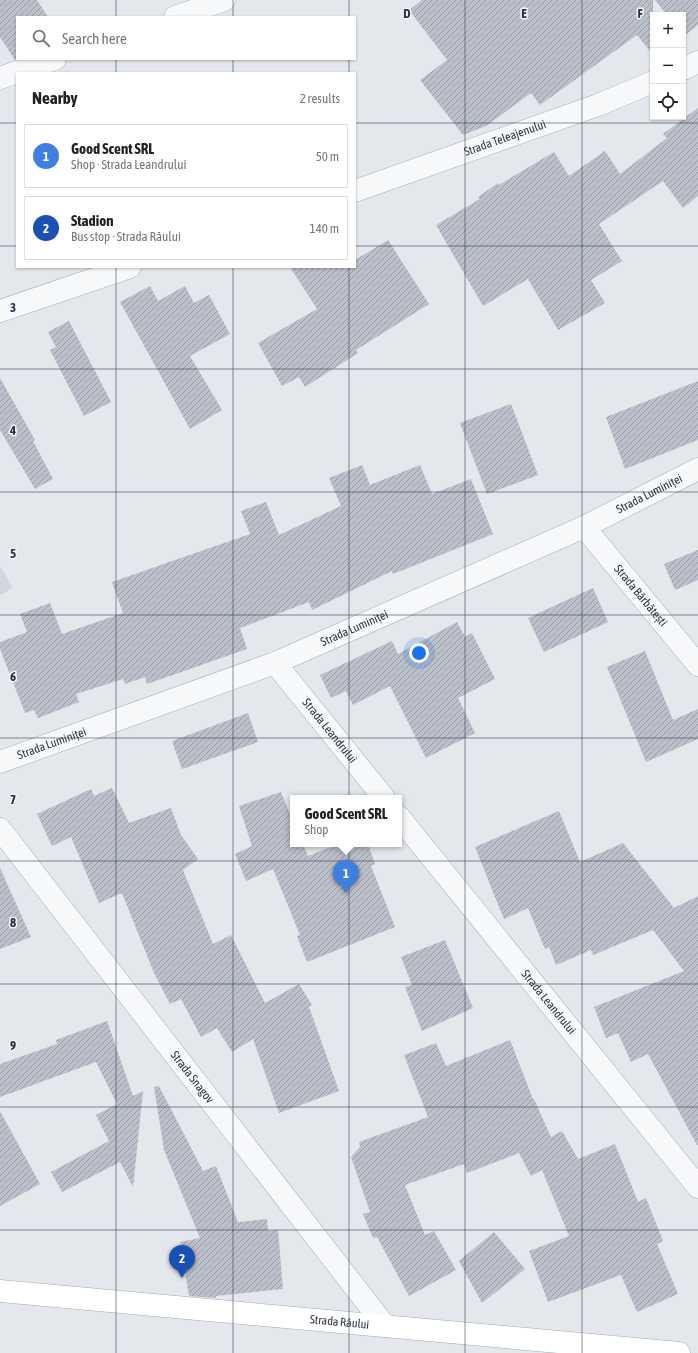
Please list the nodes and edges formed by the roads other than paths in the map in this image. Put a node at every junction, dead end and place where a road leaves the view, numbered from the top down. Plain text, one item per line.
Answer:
1 (224, 0) edge
2 (178, 16) edge
3 (51, 60) edge
4 (698, 62) edge
5 (686, 68) edge
6 (16, 72) edge
7 (17, 72) edge
8 (0, 78) edge
9 (650, 83) edge
10 (356, 190) edge
11 (127, 268) edge
12 (0, 311) edge
13 (698, 469) edge
14 (584, 526) junction
15 (275, 663) junction
16 (698, 664) edge
17 (0, 762) edge
18 (382, 795) edge
19 (402, 821) edge
20 (0, 829) edge
21 (698, 1187) edge
22 (0, 1291) edge
23 (385, 1326) junction
24 (679, 1353) edge

1 - 2 street
3 - 7 street
4 - 5 street
6 - 8 street
9 - 10 street, Strada Teleajenului
11 - 12 street
13 - 14 street, Strada Luminiței
14 - 15 street, Strada Luminiței
14 - 16 street, Strada Bărbătești
15 - 17 street, Strada Luminiței
15 - 18 street, Strada Leandrului
19 - 21 street, Strada Leandrului
20 - 23 street, Strada Snagov
22 - 23 main road, Strada Râului
23 - 24 main road, Strada Râului

